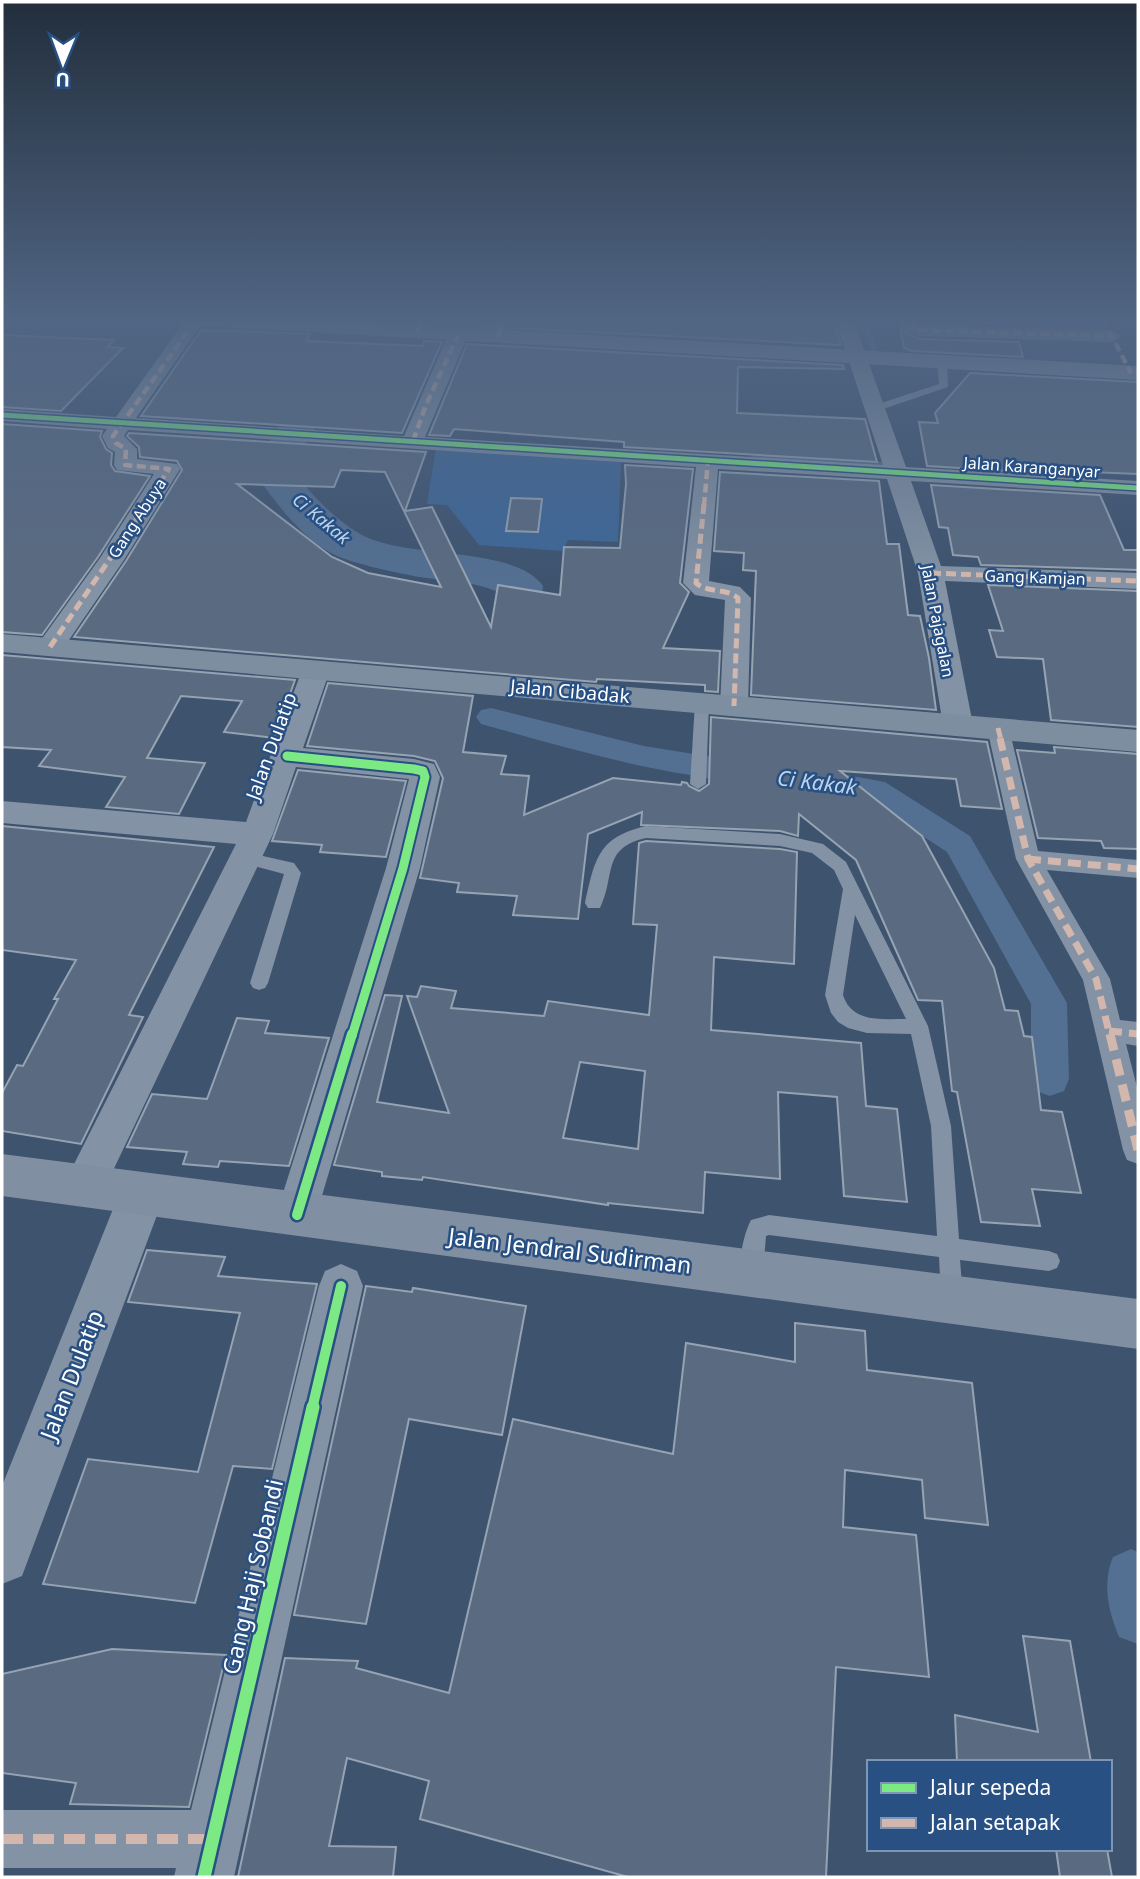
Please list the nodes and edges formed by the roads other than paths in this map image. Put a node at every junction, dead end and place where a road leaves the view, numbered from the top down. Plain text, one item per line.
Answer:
1 (133, 407) edge
2 (428, 407) edge
3 (880, 407) edge
4 (876, 408) joint
5 (2, 415) edge
6 (121, 424) junction
7 (413, 441) junction
8 (708, 460) junction
9 (897, 472) junction
10 (1138, 488) edge
11 (931, 573) junction
12 (1138, 581) edge
13 (2, 643) edge
14 (50, 647) junction
15 (316, 670) junction
16 (702, 703) junction
17 (734, 706) junction
18 (958, 725) junction
19 (998, 728) junction
20 (1138, 741) edge
21 (287, 756) junction
22 (698, 777) dead end
23 (2, 812) edge
24 (251, 846) junction
25 (1028, 859) junction
26 (1138, 869) edge
27 (851, 889) junction
28 (594, 903) dead end
29 (259, 983) dead end
30 (919, 1026) junction
31 (1109, 1031) junction
32 (1138, 1034) edge
33 (1138, 1150) edge
34 (2, 1175) edge
35 (85, 1185) junction
36 (142, 1194) junction
37 (297, 1215) junction
38 (950, 1249) junction
39 (1049, 1262) dead end
40 (752, 1275) junction
41 (341, 1286) dead end
42 (952, 1300) junction
43 (1138, 1324) edge
44 (2, 1556) edge
45 (2, 1839) edge
46 (208, 1858) edge

1 - 6 street
2 - 7 street
3 - 4 lane
4 - 9 street, Jalan Pajagalan
5 - 6 street, Jalan Karanganyar
6 - 7 street, Jalan Karanganyar
6 - 14 street, Gang Abuya
7 - 8 street, Jalan Karanganyar
8 - 9 street, Jalan Karanganyar
8 - 17 street
9 - 10 street, Jalan Karanganyar
9 - 11 street, Jalan Pajagalan
11 - 12 street, Gang Kamjan
11 - 18 street, Jalan Pajagalan
13 - 14 main road, Jalan Cibadak
14 - 15 main road, Jalan Cibadak
15 - 16 main road, Jalan Cibadak
15 - 21 street, Jalan Dulatip
16 - 17 main road, Jalan Cibadak
16 - 22 lane
17 - 18 main road, Jalan Cibadak
18 - 19 main road, Jalan Cibadak
19 - 20 main road, Jalan Cibadak
19 - 25 street
21 - 24 street, Jalan Dulatip
21 - 37 street
23 - 24 street
24 - 29 lane
24 - 35 street, Jalan Dulatip
25 - 26 street
25 - 31 street
27 - 28 lane
27 - 30 lane
27 - 30 lane
30 - 38 lane
31 - 32 street
31 - 33 street
34 - 35 main road, Jalan Jendral Sudirman
35 - 36 main road, Jalan Jendral Sudirman
36 - 37 main road, Jalan Jendral Sudirman
36 - 44 street, Jalan Dulatip
37 - 40 main road, Jalan Jendral Sudirman
38 - 39 lane
38 - 40 lane
38 - 42 lane
40 - 42 main road, Jalan Jendral Sudirman
41 - 46 street, Gang Haji Sobandi
42 - 43 main road, Jalan Jendral Sudirman
45 - 46 street

